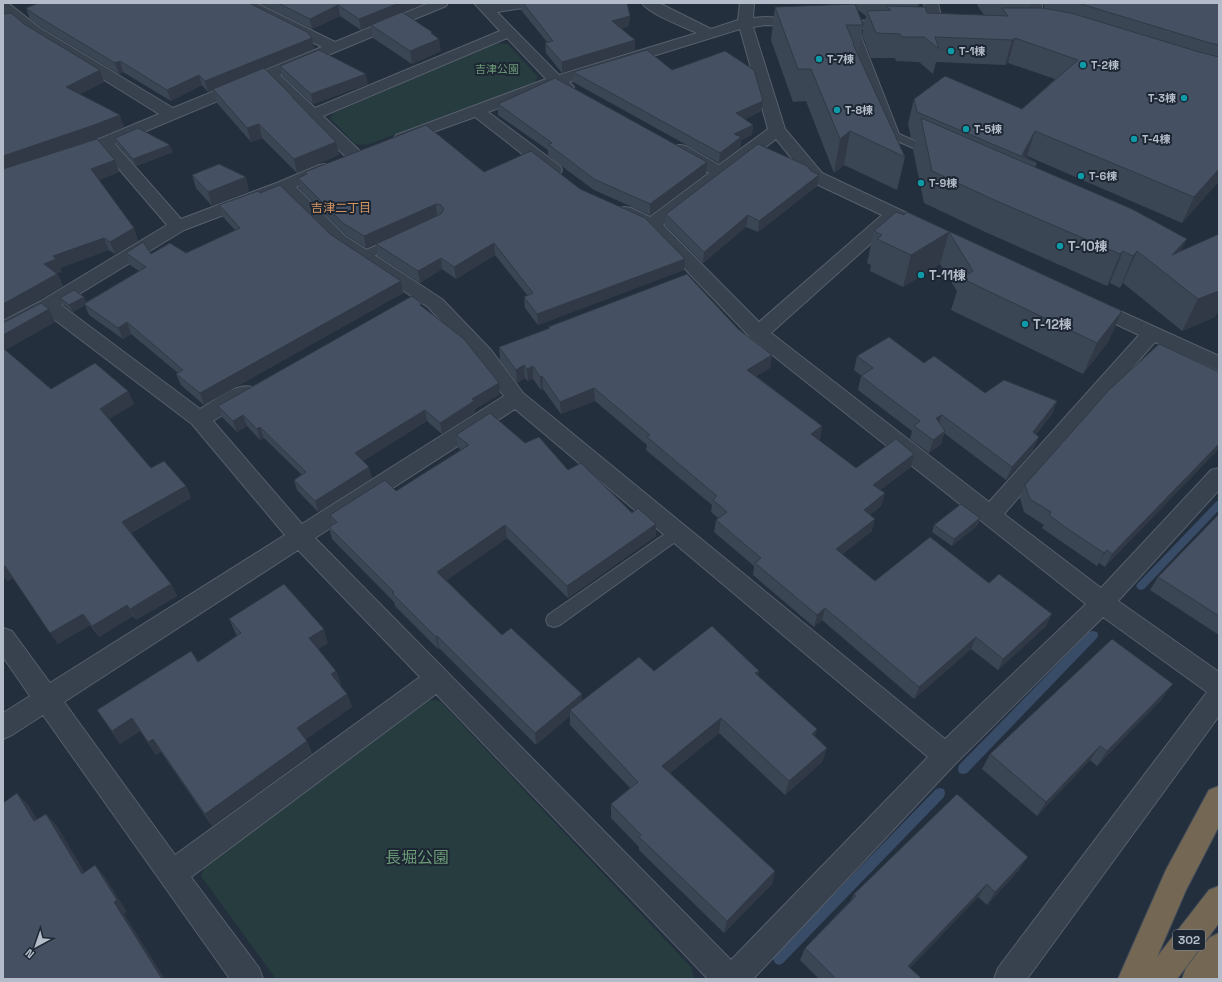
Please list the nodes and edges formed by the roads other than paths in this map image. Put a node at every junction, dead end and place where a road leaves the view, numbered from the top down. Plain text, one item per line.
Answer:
1 (245, 3) edge
2 (441, 3) edge
3 (529, 3) edge
4 (649, 3) edge
5 (747, 3) edge
6 (931, 3) edge
7 (1035, 3) edge
8 (3, 6) edge
9 (484, 6) edge
10 (745, 23) junction
11 (851, 23) junction
12 (905, 25) edge
13 (921, 26) edge
14 (936, 26) junction
15 (952, 26) edge
16 (1020, 27) edge
17 (1035, 27) junction
18 (1051, 29) edge
19 (509, 32) junction
20 (709, 33) junction
21 (334, 47) junction
22 (270, 74) junction
23 (556, 81) junction
24 (576, 92) edge
25 (476, 110) junction
26 (170, 114) junction
27 (313, 115) junction
28 (777, 130) junction
29 (105, 142) junction
30 (390, 142) edge
31 (665, 142) edge
32 (944, 158) edge
33 (54, 159) edge
34 (720, 172) junction
35 (569, 181) edge
36 (285, 186) junction
37 (609, 205) edge
38 (894, 214) junction
39 (652, 224) junction
40 (178, 226) junction
41 (937, 234) edge
42 (404, 237) edge
43 (363, 256) junction
44 (420, 293) junction
45 (1080, 300) edge
46 (399, 304) edge
47 (48, 305) junction
48 (3, 329) edge
49 (758, 333) junction
50 (1152, 333) junction
51 (503, 348) edge
52 (484, 355) junction
53 (1219, 364) edge
54 (261, 383) edge
55 (516, 398) junction
56 (199, 418) junction
57 (1219, 476) edge
58 (990, 515) junction
59 (678, 532) junction
60 (300, 537) junction
61 (1102, 603) junction
62 (554, 620) dead end
63 (3, 638) edge
64 (437, 678) junction
65 (1219, 686) edge
66 (1219, 696) edge
67 (46, 699) junction
68 (3, 727) edge
69 (946, 756) junction
70 (1219, 799) edge
71 (172, 874) junction
72 (1219, 900) edge
73 (1219, 948) edge
74 (248, 979) edge
75 (729, 979) edge
76 (734, 979) edge
77 (1009, 979) edge
78 (1133, 979) edge
79 (1160, 979) edge
80 (1197, 979) edge

1 - 21 street
2 - 21 street
3 - 9 street
4 - 20 street
5 - 10 street
6 - 14 street
7 - 17 street
8 - 26 street
9 - 19 street
10 - 11 street
10 - 20 street
10 - 28 street
11 - 12 street
11 - 32 lane
13 - 14 street
14 - 15 street
16 - 17 street
17 - 18 street
19 - 23 street
19 - 27 street
20 - 23 street
21 - 22 street
22 - 26 street
22 - 27 street
23 - 24 street
23 - 25 street
25 - 30 street
25 - 35 street
26 - 29 street
27 - 36 street
28 - 34 street
28 - 38 street
29 - 33 street
29 - 40 street
31 - 34 street
34 - 39 street
36 - 40 street
36 - 43 street
37 - 39 street
38 - 41 street
38 - 49 street
39 - 49 street
40 - 47 street
42 - 43 lane
43 - 44 street
44 - 46 street
44 - 52 street
45 - 50 street
47 - 48 street
47 - 56 street
49 - 58 street
50 - 53 street
50 - 58 street
51 - 52 street
52 - 55 street
54 - 56 street
55 - 59 street
55 - 60 street
56 - 60 street
57 - 61 street
58 - 61 street
59 - 62 lane
59 - 69 street
60 - 64 street
60 - 67 street
61 - 65 street
61 - 69 street
63 - 67 street
64 - 71 street
64 - 75 street
66 - 77 street
67 - 68 street
67 - 71 street
69 - 76 street
70 - 78 highway
71 - 74 street
72 - 79 highway, 302
73 - 80 highway

